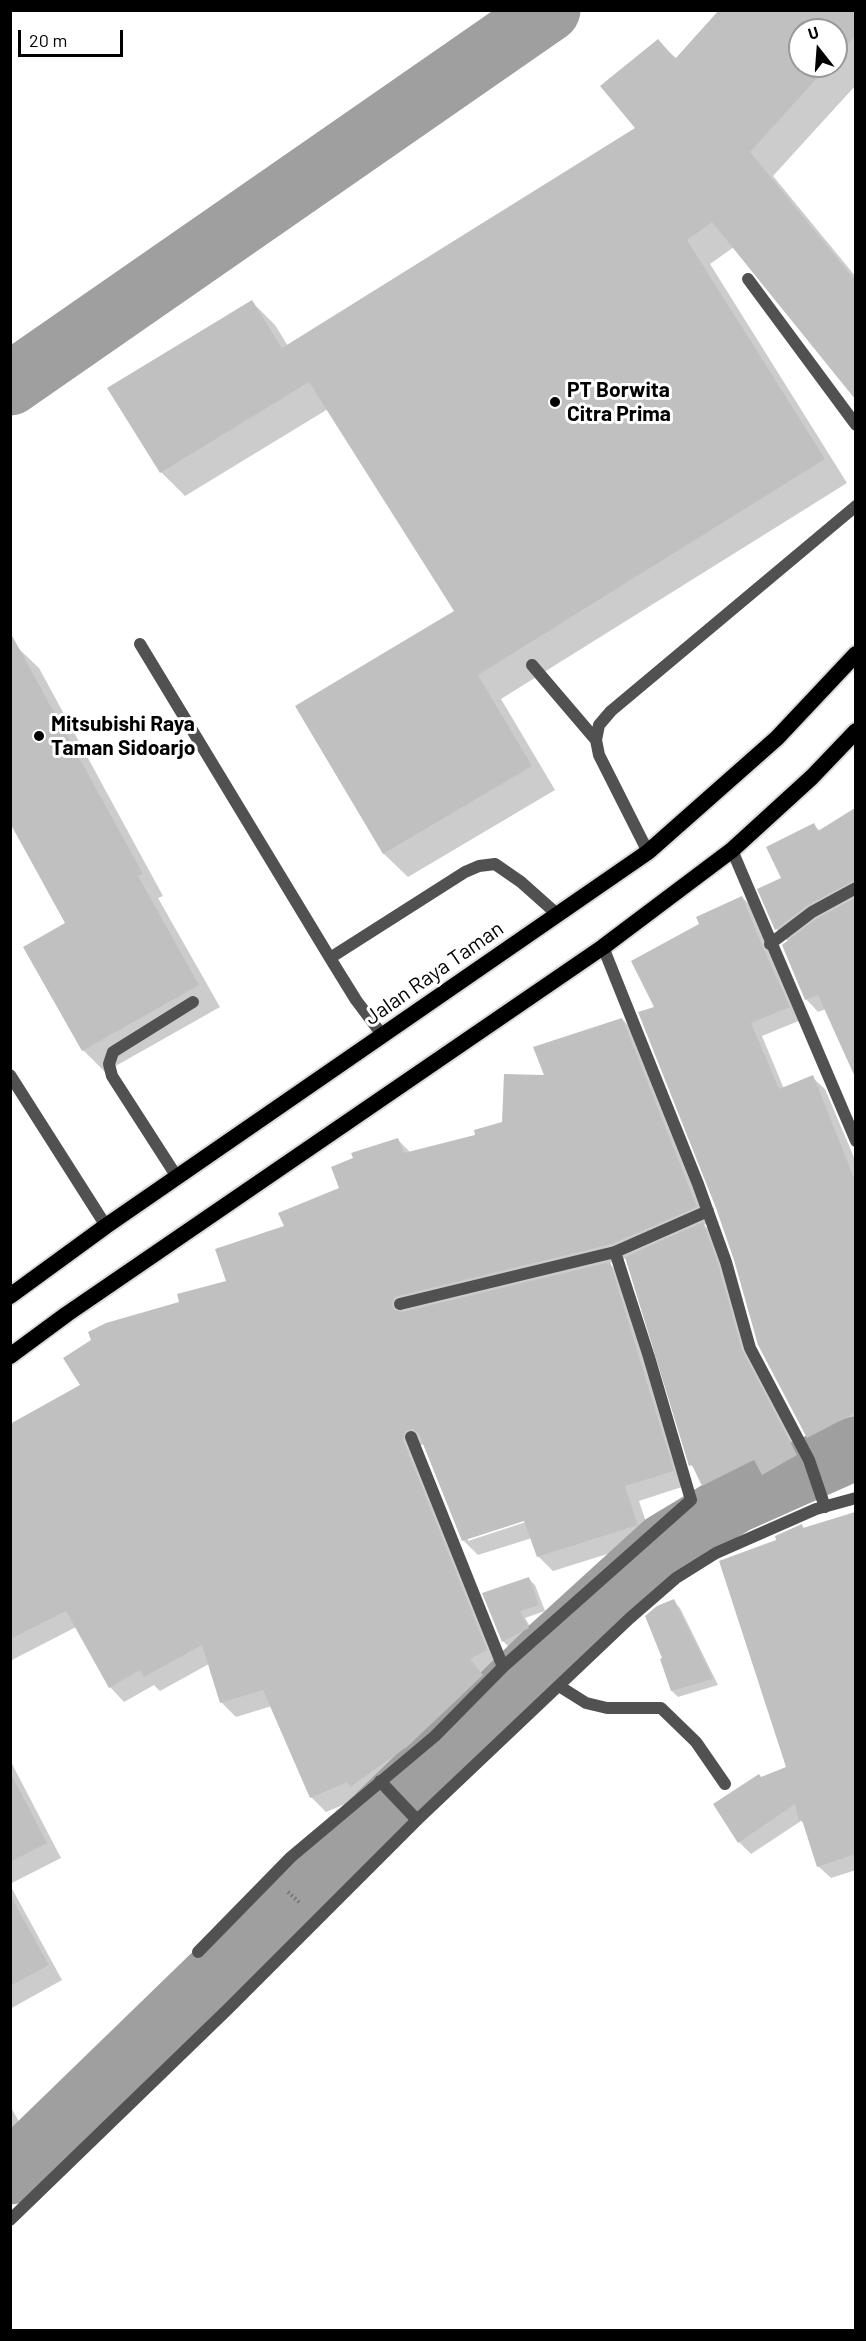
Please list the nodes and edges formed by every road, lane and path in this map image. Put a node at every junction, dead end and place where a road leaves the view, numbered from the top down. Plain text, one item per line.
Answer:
1 (748, 279) dead end
2 (855, 424) edge
3 (855, 506) edge
4 (140, 644) dead end
5 (855, 654) edge
6 (532, 665) dead end
7 (855, 731) edge
8 (596, 740) junction
9 (732, 850) junction
10 (648, 852) junction
11 (855, 888) edge
12 (558, 915) junction
13 (770, 944) junction
14 (603, 946) junction
15 (330, 957) junction
16 (193, 1002) dead end
17 (383, 1036) junction
18 (10, 1074) edge
19 (855, 1141) edge
20 (177, 1177) junction
21 (708, 1211) junction
22 (106, 1226) junction
23 (615, 1252) junction
24 (10, 1296) edge
25 (400, 1304) dead end
26 (10, 1356) edge
27 (411, 1437) dead end
28 (855, 1498) edge
29 (825, 1507) junction
30 (503, 1667) junction
31 (559, 1686) junction
32 (380, 1781) junction
33 (725, 1784) dead end
34 (417, 1820) junction
35 (285, 1890) dead end
36 (301, 1905) dead end
37 (198, 1952) dead end
38 (10, 2220) edge

1 - 2 street
3 - 8 street
4 - 15 street
5 - 10 highway, Jalan Raya Taman
6 - 8 street
7 - 9 highway
8 - 10 street
9 - 13 street
9 - 14 highway
10 - 12 highway, Jalan Raya Taman
11 - 13 street
12 - 15 street
12 - 17 highway, Jalan Raya Taman
13 - 19 street
14 - 21 street
14 - 26 highway
15 - 17 street
16 - 20 street
17 - 20 highway, Jalan Raya Taman
18 - 22 street
20 - 22 highway, Jalan Raya Taman
21 - 23 street
21 - 29 street
22 - 24 highway, Jalan Raya Taman
23 - 25 street
23 - 30 street
27 - 30 street
28 - 29 street
29 - 31 street
30 - 32 street
31 - 33 street
31 - 34 street
32 - 34 street
32 - 37 street
34 - 38 street
35 - 36 path

